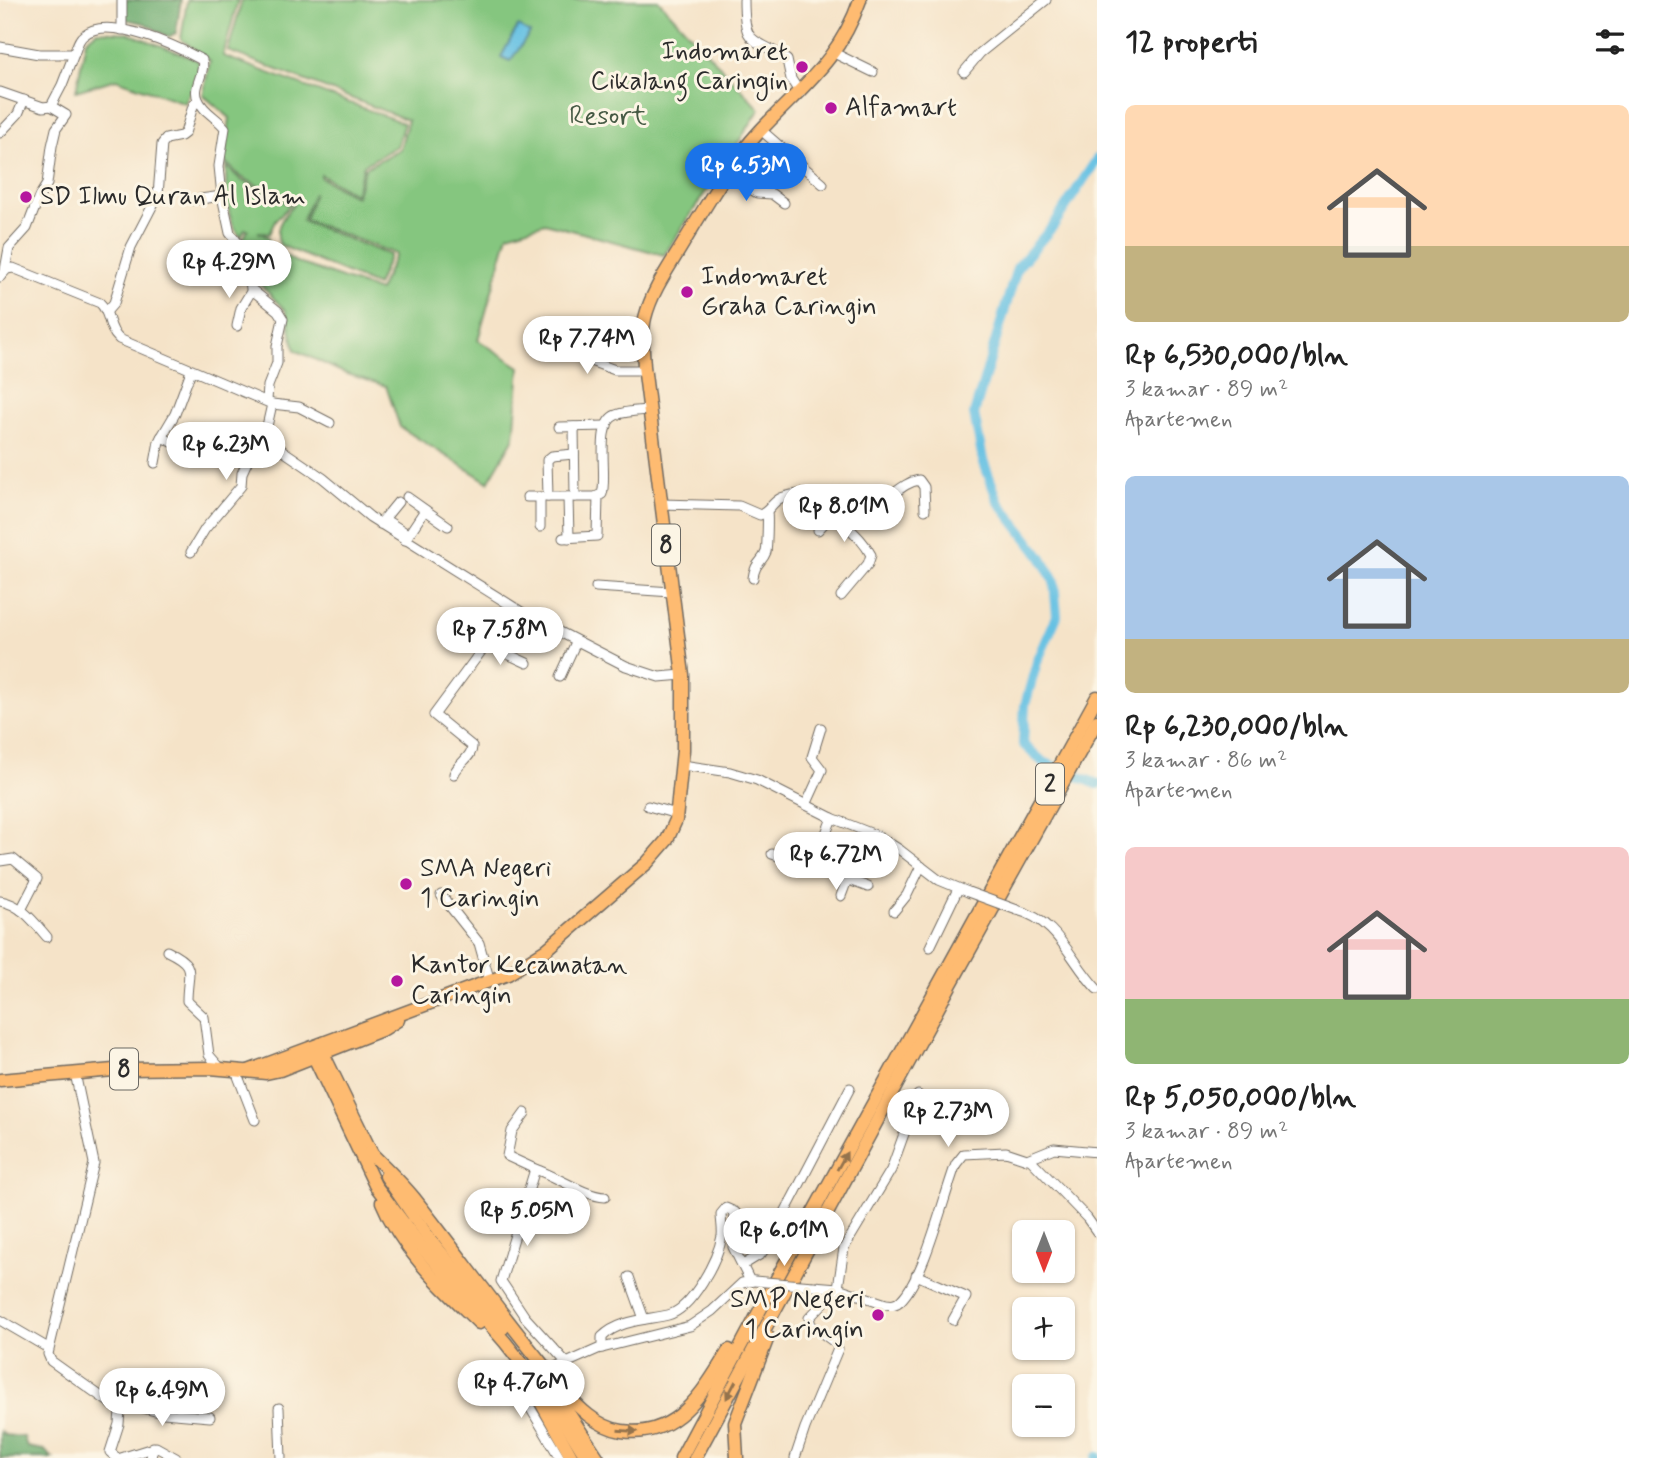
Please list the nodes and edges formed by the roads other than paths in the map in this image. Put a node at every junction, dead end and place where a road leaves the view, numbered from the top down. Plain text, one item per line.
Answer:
1 (122, 0) edge
2 (744, 0) edge
3 (859, 0) edge
4 (1046, 0) edge
5 (122, 30) junction
6 (0, 47) edge
7 (834, 53) junction
8 (74, 54) junction
9 (799, 58) dead end
10 (788, 66) junction
11 (873, 72) dead end
12 (964, 72) dead end
13 (0, 92) edge
14 (800, 93) junction
15 (24, 100) junction
16 (198, 100) junction
17 (51, 106) junction
18 (761, 130) junction
19 (0, 133) edge
20 (727, 174) junction
21 (823, 184) dead end
22 (222, 195) junction
23 (193, 200) dead end
24 (784, 203) dead end
25 (2, 273) edge
26 (252, 290) junction
27 (107, 311) junction
28 (237, 326) dead end
29 (536, 341) dead end
30 (645, 370) junction
31 (191, 371) junction
32 (269, 402) junction
33 (649, 410) junction
34 (330, 423) dead end
35 (607, 426) junction
36 (559, 427) dead end
37 (574, 427) junction
38 (161, 437) junction
39 (265, 439) junction
40 (172, 442) dead end
41 (574, 454) junction
42 (155, 463) dead end
43 (823, 495) junction
44 (598, 496) junction
45 (527, 497) dead end
46 (544, 497) junction
47 (571, 497) junction
48 (661, 504) junction
49 (425, 510) junction
50 (925, 510) dead end
51 (767, 512) junction
52 (833, 514) junction
53 (385, 523) junction
54 (448, 526) dead end
55 (540, 527) dead end
56 (818, 530) dead end
57 (407, 537) junction
58 (431, 550) dead end
59 (191, 552) dead end
60 (752, 578) dead end
61 (596, 587) dead end
62 (672, 592) junction
63 (841, 596) dead end
64 (513, 608) junction
65 (576, 642) junction
66 (486, 644) junction
67 (527, 663) dead end
68 (683, 674) junction
69 (560, 677) dead end
70 (1097, 697) edge
71 (1097, 721) edge
72 (821, 728) dead end
73 (682, 765) junction
74 (454, 774) dead end
75 (806, 805) junction
76 (648, 806) dead end
77 (677, 814) junction
78 (832, 818) junction
79 (772, 854) dead end
80 (0, 861) edge
81 (921, 866) junction
82 (813, 867) junction
83 (1007, 873) junction
84 (847, 880) junction
85 (868, 887) dead end
86 (963, 890) junction
87 (441, 895) dead end
88 (841, 896) dead end
89 (0, 901) edge
90 (21, 910) junction
91 (894, 911) dead end
92 (47, 937) dead end
93 (930, 947) dead end
94 (167, 951) dead end
95 (490, 982) junction
96 (1097, 989) edge
97 (406, 1013) junction
98 (347, 1043) junction
99 (913, 1044) junction
100 (316, 1050) junction
101 (294, 1065) junction
102 (222, 1070) junction
103 (242, 1071) junction
104 (75, 1073) junction
105 (326, 1073) junction
106 (0, 1080) edge
107 (850, 1088) dead end
108 (918, 1096) dead end
109 (525, 1113) dead end
110 (255, 1120) dead end
111 (370, 1152) junction
112 (1097, 1152) edge
113 (1030, 1159) junction
114 (535, 1169) junction
115 (375, 1185) junction
116 (605, 1197) dead end
117 (1097, 1232) edge
118 (743, 1265) junction
119 (799, 1266) junction
120 (783, 1267) junction
121 (916, 1275) junction
122 (629, 1277) dead end
123 (752, 1281) junction
124 (838, 1288) junction
125 (643, 1318) junction
126 (0, 1320) edge
127 (953, 1320) dead end
128 (48, 1348) junction
129 (602, 1348) junction
130 (566, 1362) junction
131 (555, 1368) dead end
132 (528, 1387) dead end
133 (110, 1403) junction
134 (279, 1408) dead end
135 (210, 1417) dead end
136 (153, 1447) junction
137 (113, 1456) edge
138 (151, 1458) edge
139 (176, 1458) edge
140 (281, 1458) edge
141 (560, 1458) edge
142 (572, 1458) edge
143 (587, 1458) edge
144 (598, 1458) edge
145 (681, 1458) edge
146 (695, 1458) edge
147 (737, 1458) edge
148 (795, 1458) edge

1 - 5 street
2 - 10 street
3 - 7 highway, 8
4 - 12 street
5 - 8 street
5 - 16 street
6 - 8 street
7 - 11 street
7 - 14 highway, 8
8 - 17 street
9 - 10 street
10 - 14 street
13 - 15 street
14 - 18 highway, 8
15 - 17 street
15 - 19 street
16 - 22 street
16 - 27 street
17 - 25 street
18 - 20 highway, 8
18 - 21 street
20 - 24 street
20 - 30 highway, 8
22 - 23 street
22 - 26 street
25 - 27 street
26 - 28 street
26 - 32 street
27 - 31 street
29 - 30 street
30 - 33 highway, 8
31 - 32 street
31 - 38 street
32 - 34 street
32 - 39 street
33 - 35 street
33 - 48 highway, 8
35 - 37 street
35 - 44 street
36 - 37 street
37 - 41 street
38 - 40 street
38 - 42 street
39 - 53 street
39 - 59 street
41 - 46 street
41 - 47 street
43 - 50 street
43 - 51 street
43 - 52 street
44 - 47 street
44 - 47 street
45 - 46 street
46 - 47 street
46 - 55 street
48 - 51 street
48 - 62 highway, 8
49 - 53 street
49 - 54 street
49 - 57 street
51 - 60 street
52 - 56 street
52 - 63 street
53 - 57 street
57 - 58 street
57 - 64 street
61 - 62 street
62 - 68 highway, 8
64 - 65 street
64 - 66 street
65 - 68 street
65 - 69 street
66 - 67 street
66 - 74 street
68 - 73 highway, 8
70 - 83 highway, 2
71 - 83 highway, 2
72 - 75 street
73 - 75 street
73 - 77 highway, 8
75 - 78 street
76 - 77 street
77 - 95 highway, 8
78 - 81 street
78 - 82 street
79 - 82 street
80 - 90 street
81 - 86 street
81 - 91 street
82 - 84 street
83 - 99 highway, 2
84 - 85 street
84 - 88 street
86 - 93 street
86 - 96 street, bridge
87 - 95 street
89 - 90 street
90 - 92 street
94 - 102 street
95 - 97 highway, 8
97 - 98 highway, 8
97 - 100 highway, 8
98 - 100 highway, 8
98 - 105 highway
99 - 119 highway, 2
120 -> 99 highway, 2
100 - 101 highway, 8
100 - 103 highway, 8
100 - 105 highway
101 - 103 highway, 8
101 - 105 highway
102 - 103 highway, 8
102 - 104 highway, 8
103 - 110 street
104 - 106 highway, 8
104 - 128 street
105 - 111 highway
105 - 115 highway
107 - 118 street
108 - 124 street
109 - 114 street
111 -> 120 highway
111 - 144 highway
112 - 113 street
113 - 117 street
113 - 121 street
114 - 116 street
114 - 130 street
115 - 142 highway
115 - 143 highway
118 - 123 street
118 - 125 street
119 -> 146 highway, 2
119 - 147 highway
120 - 145 highway, 2
121 - 124 street
121 - 127 street
122 - 125 street
123 - 124 street, bridge
123 - 129 street
124 - 148 street
125 - 129 street
126 - 128 street
128 - 133 street
129 - 130 street
130 - 131 street
132 - 141 street
133 - 135 street
133 - 137 street
134 - 140 street
136 - 137 street
136 - 138 street
136 - 139 street

